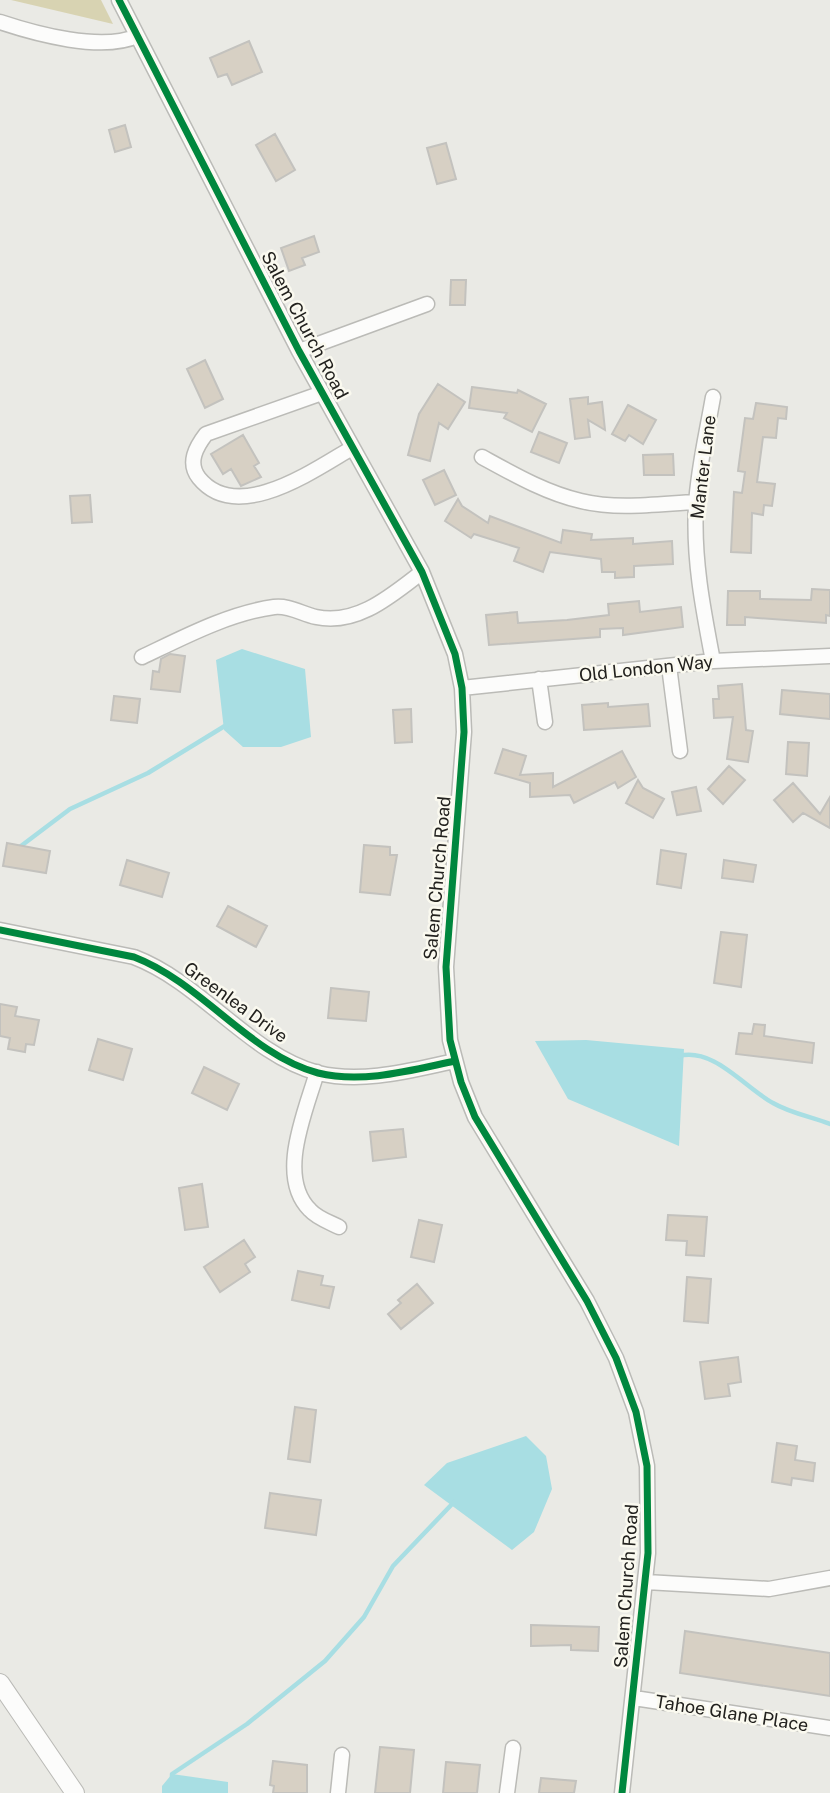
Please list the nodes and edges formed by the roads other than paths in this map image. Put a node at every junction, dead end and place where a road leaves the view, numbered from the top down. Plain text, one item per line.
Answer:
1 (118, 0) edge
2 (0, 22) edge
3 (137, 36) junction
4 (427, 304) dead end
5 (299, 351) junction
6 (322, 393) junction
7 (713, 397) dead end
8 (352, 448) junction
9 (482, 457) dead end
10 (696, 502) junction
11 (422, 572) junction
12 (830, 656) edge
13 (142, 657) dead end
14 (713, 661) junction
15 (669, 667) junction
16 (539, 679) junction
17 (462, 688) junction
18 (545, 722) dead end
19 (680, 751) dead end
20 (0, 930) edge
21 (455, 1061) junction
22 (317, 1072) junction
23 (339, 1227) dead end
24 (830, 1578) edge
25 (646, 1582) junction
26 (0, 1683) edge
27 (634, 1698) junction
28 (830, 1728) edge
29 (513, 1748) dead end
30 (342, 1755) dead end
31 (75, 1793) edge
32 (338, 1793) edge
33 (507, 1793) edge
34 (622, 1793) edge

1 - 3 street, Salem Church Road
2 - 3 street
3 - 5 street, Salem Church Road
4 - 5 street
5 - 6 street, Salem Church Road
6 - 8 street, Salem Church Road
6 - 8 street
7 - 10 street, Manter Lane
8 - 11 street, Salem Church Road
9 - 10 street
10 - 14 street, Manter Lane
11 - 13 street
11 - 17 street, Salem Church Road
12 - 14 street, Old London Way
14 - 15 street, Old London Way
15 - 16 street, Old London Way
15 - 19 street
16 - 17 street, Old London Way
16 - 18 street
17 - 21 street, Salem Church Road
20 - 22 street, Greenlea Drive
21 - 22 street, Greenlea Drive
21 - 25 street, Salem Church Road
22 - 23 street
24 - 25 street
25 - 27 street, Salem Church Road
26 - 31 main road
27 - 28 street, Tahoe Glane Place
27 - 34 street, Salem Church Road
29 - 33 street
30 - 32 street

